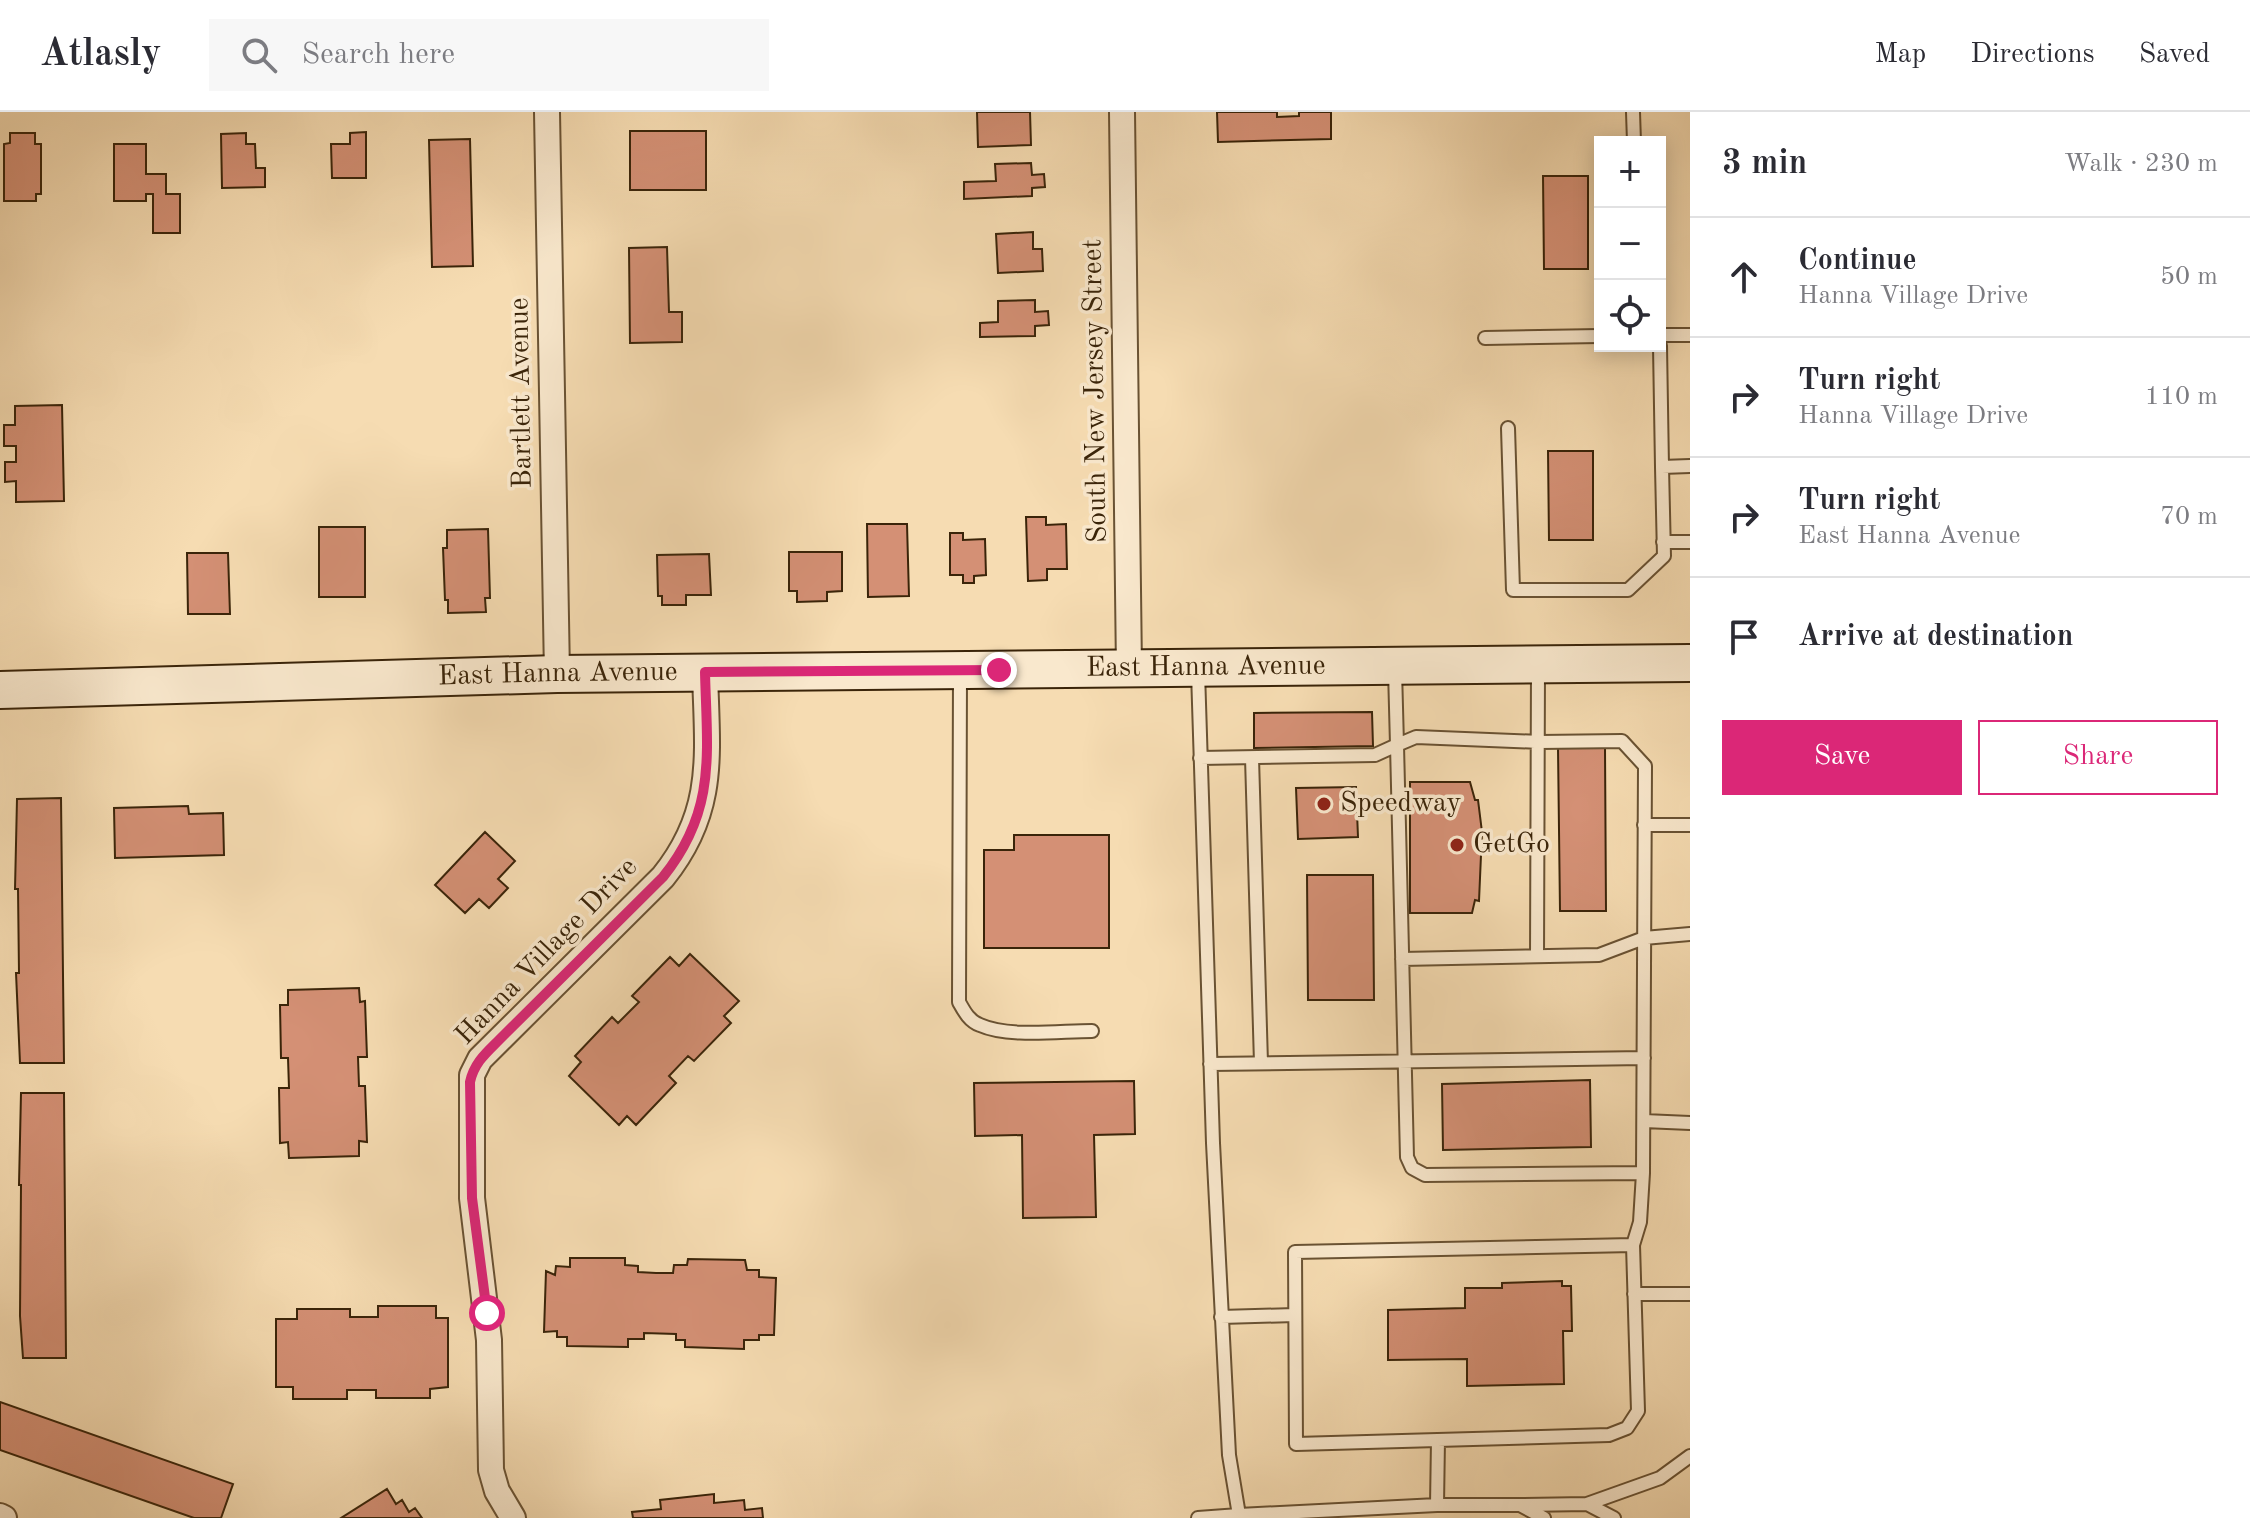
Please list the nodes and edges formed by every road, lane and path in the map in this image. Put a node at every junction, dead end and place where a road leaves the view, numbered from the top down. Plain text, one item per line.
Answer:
1 (547, 112) edge
2 (1122, 112) edge
3 (1633, 112) edge
4 (1634, 136) edge
5 (1666, 335) edge
6 (1690, 335) edge
7 (1594, 336) edge
8 (1485, 338) dead end
9 (1660, 352) edge
10 (1508, 428) dead end
11 (1690, 466) edge
12 (1662, 467) junction
13 (1663, 542) junction
14 (1690, 542) edge
15 (1690, 663) edge
16 (1538, 664) junction
17 (1395, 666) junction
18 (1198, 668) junction
19 (1129, 669) junction
20 (960, 670) junction
21 (705, 672) junction
22 (557, 674) junction
23 (0, 690) edge
24 (1540, 742) junction
25 (1397, 745) junction
26 (1200, 758) junction
27 (1252, 758) junction
28 (1644, 825) junction
29 (1690, 825) edge
30 (1690, 934) edge
31 (1644, 938) junction
32 (1537, 956) junction
33 (1402, 959) junction
34 (1092, 1031) dead end
35 (1644, 1058) junction
36 (1405, 1062) junction
37 (1261, 1063) junction
38 (1210, 1064) junction
39 (1644, 1121) junction
40 (1690, 1123) edge
41 (1643, 1173) junction
42 (1633, 1245) junction
43 (1634, 1294) junction
44 (1690, 1294) edge
45 (1295, 1315) junction
46 (1221, 1317) junction
47 (1438, 1440) junction
48 (1690, 1456) edge
49 (1587, 1504) junction
50 (1437, 1505) junction
51 (1520, 1505) junction
52 (1239, 1517) edge
53 (513, 1518) edge
54 (1198, 1518) edge
55 (1544, 1518) edge
56 (1614, 1518) edge

1 - 22 street, Bartlett Avenue
2 - 19 street, South New Jersey Street
3 - 4 lane
5 - 6 lane
7 - 8 lane
9 - 12 lane
10 - 13 lane
11 - 12 lane
12 - 13 lane
13 - 14 lane
15 - 16 main road, East Hanna Avenue
16 - 17 main road, East Hanna Avenue
16 - 24 lane
17 - 18 main road, East Hanna Avenue
17 - 25 lane
18 - 19 main road, East Hanna Avenue
18 - 26 lane
19 - 20 main road, East Hanna Avenue
20 - 21 main road, East Hanna Avenue
20 - 34 lane
21 - 22 main road, East Hanna Avenue
21 - 53 street, Hanna Village Drive
22 - 23 main road, East Hanna Avenue
24 - 25 lane
24 - 28 lane
24 - 32 lane
25 - 27 lane
25 - 33 lane
26 - 27 lane
26 - 38 lane
27 - 37 lane
28 - 29 lane
28 - 31 lane
30 - 31 lane
31 - 32 lane
31 - 35 lane
32 - 33 lane
33 - 36 lane
35 - 36 lane
35 - 39 lane
36 - 37 lane
36 - 41 lane
37 - 38 lane
38 - 46 lane
39 - 40 lane
39 - 41 lane
41 - 42 lane
42 - 43 lane
42 - 45 lane
43 - 44 lane
43 - 47 lane
45 - 46 lane
45 - 47 lane
46 - 52 lane
47 - 50 lane
48 - 49 lane
49 - 51 lane
49 - 56 lane
50 - 51 lane
50 - 52 lane
51 - 55 lane
52 - 54 lane

